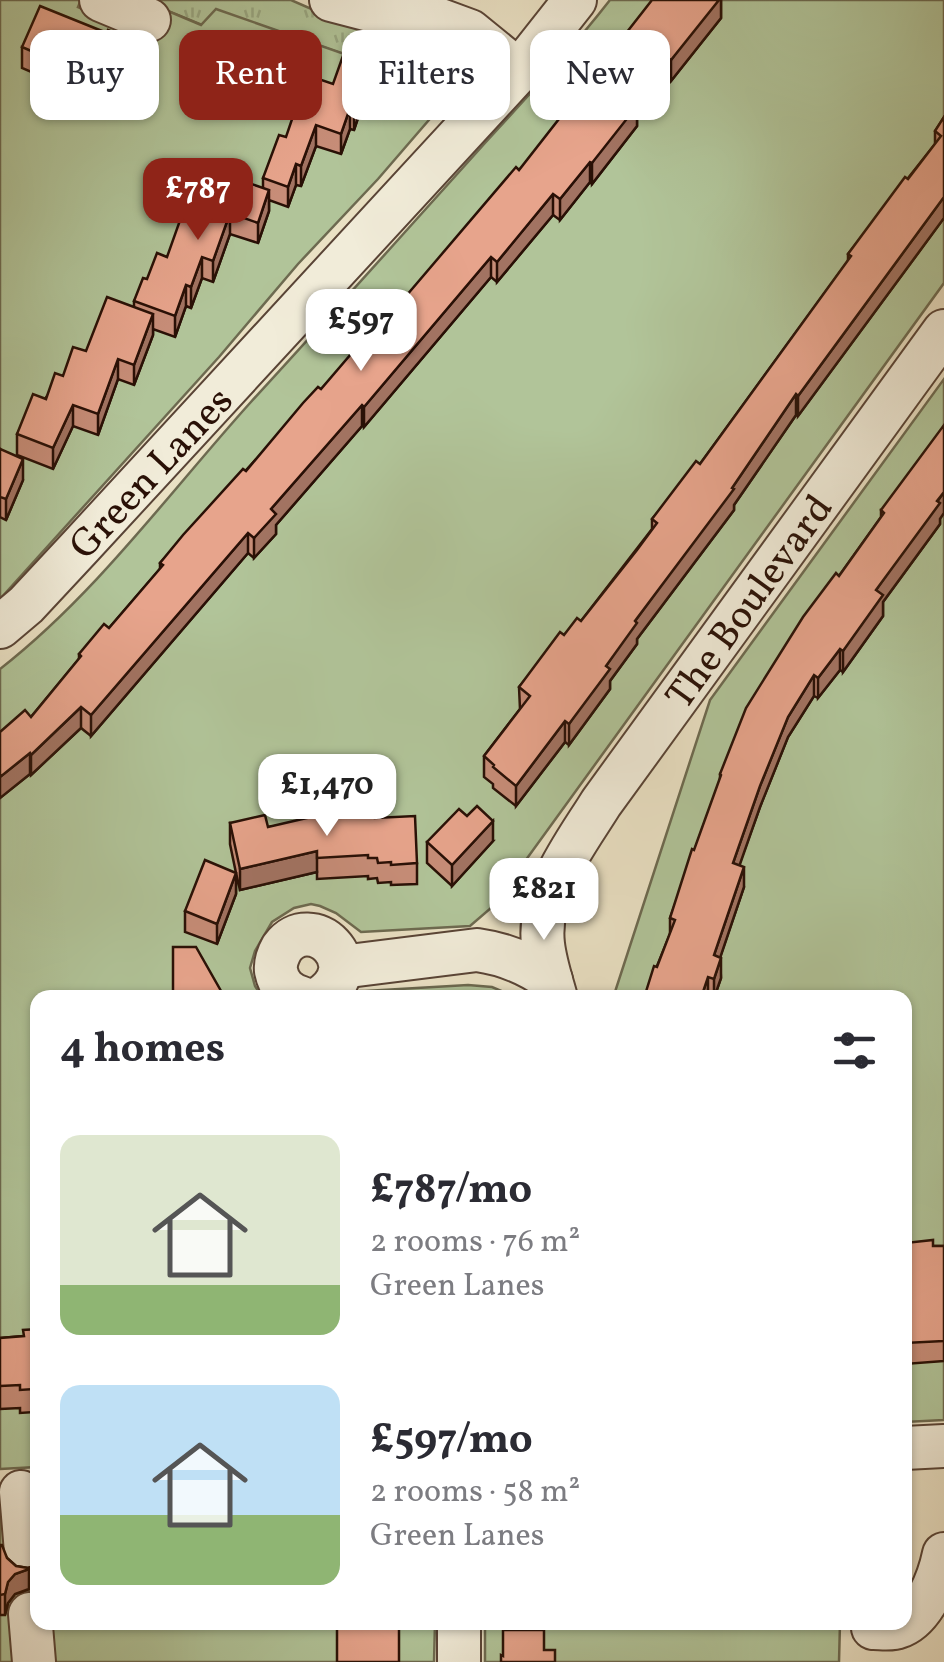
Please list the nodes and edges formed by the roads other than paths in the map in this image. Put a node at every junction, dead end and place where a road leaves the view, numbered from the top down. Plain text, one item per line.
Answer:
1 (330, 0) edge
2 (576, 0) edge
3 (519, 71) junction
4 (944, 331) edge
5 (0, 627) edge
6 (558, 874) junction
7 (477, 950) junction
8 (331, 982) edge
9 (553, 988) edge
10 (286, 990) edge
11 (944, 1446) edge
12 (912, 1448) edge
13 (20, 1492) edge
14 (944, 1554) edge
15 (26, 1564) edge
16 (912, 1620) edge
17 (31, 1630) edge
18 (459, 1630) edge
19 (34, 1662) edge
20 (459, 1662) edge

1 - 3 street
2 - 3 street, Green Lanes
3 - 5 street, Green Lanes
4 - 6 street, The Boulevard
6 - 7 street, The Boulevard
6 - 9 street, The Boulevard
7 - 8 street, The Boulevard
7 - 9 street, The Boulevard
8 - 10 street, The Boulevard
11 - 12 street
13 - 15 street
14 - 16 street
17 - 19 street
18 - 20 street

